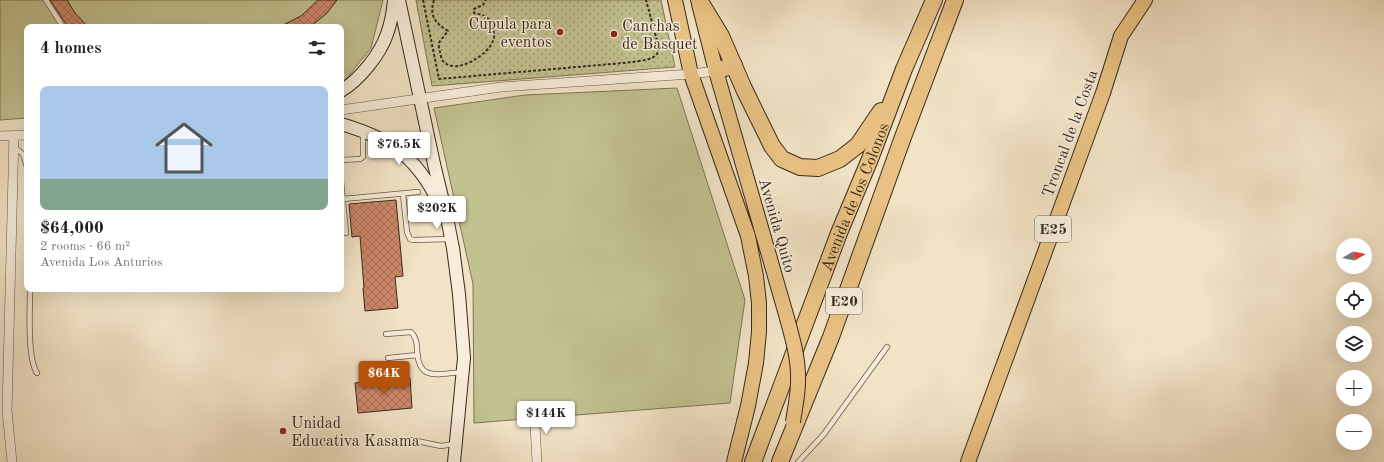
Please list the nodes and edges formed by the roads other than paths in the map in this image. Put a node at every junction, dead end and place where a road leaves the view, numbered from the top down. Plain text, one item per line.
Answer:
1 (46, 0) edge
2 (394, 0) edge
3 (399, 0) edge
4 (675, 0) edge
5 (698, 0) edge
6 (934, 0) edge
7 (955, 0) edge
8 (1145, 0) edge
9 (61, 24) edge
10 (734, 66) junction
11 (904, 69) junction
12 (716, 71) junction
13 (691, 74) junction
14 (344, 89) edge
15 (420, 98) junction
16 (344, 110) edge
17 (344, 125) edge
18 (363, 130) junction
19 (24, 134) edge
20 (14, 135) junction
21 (0, 136) edge
22 (14, 147) junction
23 (24, 157) edge
24 (344, 160) edge
25 (418, 192) dead end
26 (403, 194) junction
27 (344, 199) edge
28 (447, 218) junction
29 (344, 222) edge
30 (346, 233) dead end
31 (451, 238) junction
32 (30, 292) edge
33 (386, 334) dead end
34 (887, 347) dead end
35 (418, 355) junction
36 (388, 358) dead end
37 (462, 372) junction
38 (37, 373) dead end
39 (536, 407) dead end
40 (391, 441) dead end
41 (455, 444) junction
42 (12, 462) edge
43 (454, 462) edge
44 (537, 462) edge
45 (734, 462) edge
46 (753, 462) edge
47 (780, 462) edge
48 (798, 462) edge
49 (968, 462) edge

1 - 9 lane
2 - 14 street
3 - 15 street
4 - 13 main road, Avenida Quito
5 - 10 highway
5 - 12 main road, Avenida Quito
6 - 11 highway, Avenida de los Colonos / E20
7 - 47 highway, Avenida de los Colonos / E20
8 - 49 main road, Troncal de la Costa / E25
10 - 11 highway
10 - 12 highway
11 - 46 highway, Avenida de los Colonos / E20
12 - 13 street
12 - 47 main road, Avenida Quito, bridge
13 - 15 street
13 - 45 main road, Avenida Quito
15 - 16 street
15 - 28 street
17 - 18 street
18 - 24 lane
18 - 28 street
19 - 20 street
20 - 21 street
20 - 22 street
22 - 23 lane
22 - 42 street
25 - 26 lane
26 - 27 lane
26 - 31 lane
28 - 31 street
29 - 30 lane
31 - 37 street
32 - 38 lane
33 - 35 lane
34 - 48 lane
35 - 36 lane
35 - 37 lane
37 - 41 street
39 - 44 street
40 - 41 lane
41 - 43 street

